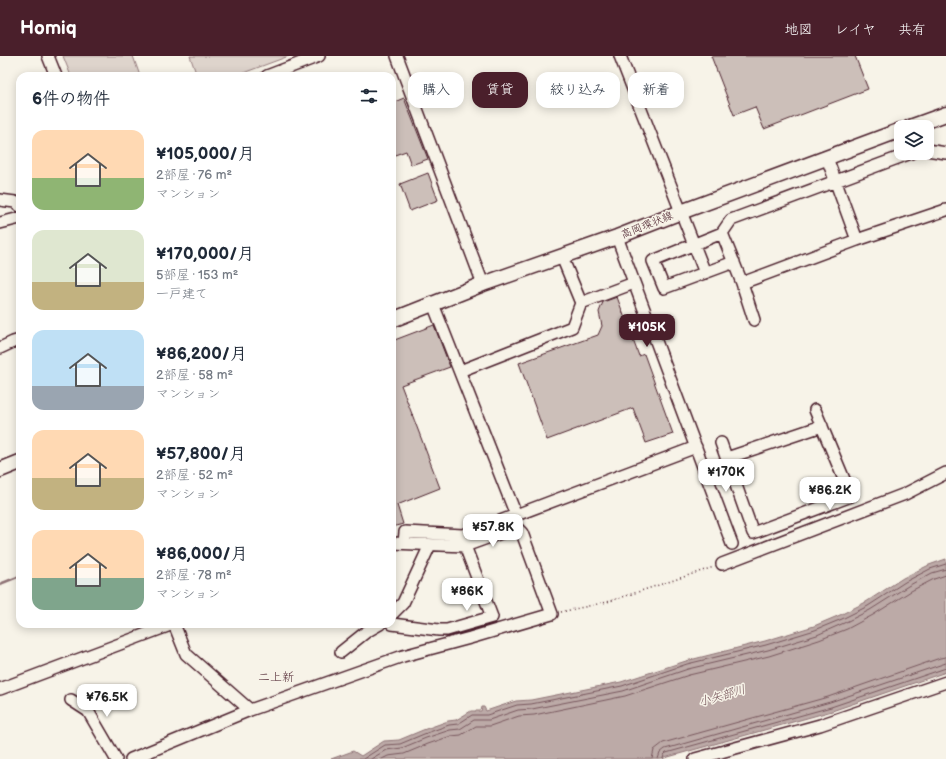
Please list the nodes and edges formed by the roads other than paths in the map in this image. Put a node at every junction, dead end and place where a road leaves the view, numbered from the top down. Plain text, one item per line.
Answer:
1 (48, 56) edge
2 (319, 56) edge
3 (397, 56) edge
4 (620, 56) edge
5 (54, 72) edge
6 (277, 72) edge
7 (946, 114) edge
8 (929, 120) edge
9 (894, 133) edge
10 (934, 151) edge
11 (946, 154) edge
12 (827, 158) junction
13 (894, 160) edge
14 (836, 181) junction
15 (0, 200) edge
16 (16, 202) edge
17 (946, 210) edge
18 (681, 212) junction
19 (16, 219) edge
20 (0, 223) edge
21 (722, 233) junction
22 (617, 237) junction
23 (857, 240) junction
24 (694, 245) junction
25 (562, 257) junction
26 (734, 262) junction
27 (705, 273) junction
28 (634, 283) junction
29 (742, 283) junction
30 (483, 284) junction
31 (581, 303) junction
32 (433, 304) junction
33 (396, 318) edge
34 (754, 320) dead end
35 (16, 341) edge
36 (0, 348) edge
37 (460, 371) junction
38 (815, 410) dead end
39 (822, 426) junction
40 (721, 443) dead end
41 (696, 447) junction
42 (727, 458) junction
43 (16, 464) edge
44 (0, 470) edge
45 (946, 473) edge
46 (516, 515) junction
47 (396, 543) edge
48 (404, 543) junction
49 (430, 544) junction
50 (732, 544) dead end
51 (466, 546) junction
52 (722, 564) road end
53 (396, 610) edge
54 (396, 624) edge
55 (163, 628) edge
56 (176, 628) edge
57 (373, 628) edge
58 (341, 652) dead end
59 (946, 682) edge
60 (0, 689) edge
61 (71, 700) dead end
62 (250, 710) junction
63 (116, 759) edge
64 (131, 759) edge
65 (695, 759) edge

1 - 5 street
2 - 6 street
3 - 30 street
4 - 18 street
7 - 8 main road
9 - 12 main road, 高岡環状線
10 - 11 street
12 - 14 street
12 - 18 main road, 高岡環状線
13 - 14 street
14 - 21 street
14 - 23 street
15 - 16 street
17 - 23 street
18 - 22 main road, 高岡環状線
18 - 24 street
19 - 20 street
21 - 24 street
21 - 26 street
22 - 25 main road, 高岡環状線
22 - 28 street
23 - 29 street
24 - 27 street
24 - 27 street
25 - 30 main road, 高岡環状線
25 - 31 street
26 - 27 street
26 - 29 street
28 - 31 street
28 - 41 street
29 - 34 street
30 - 32 main road, 高岡環状線
31 - 37 street
32 - 33 main road, 高岡環状線
32 - 37 street
35 - 36 street
37 - 46 street
38 - 39 street
39 - 42 street
39 - 42 street
40 - 42 street
41 - 46 street
41 - 50 street
43 - 44 main road
45 - 52 street
46 - 48 street
47 - 48 street
48 - 49 street
49 - 51 street
49 - 53 street
51 - 54 street
51 - 62 street
55 - 60 street
56 - 62 street
57 - 58 street
59 - 65 street
61 - 63 street
62 - 64 street

